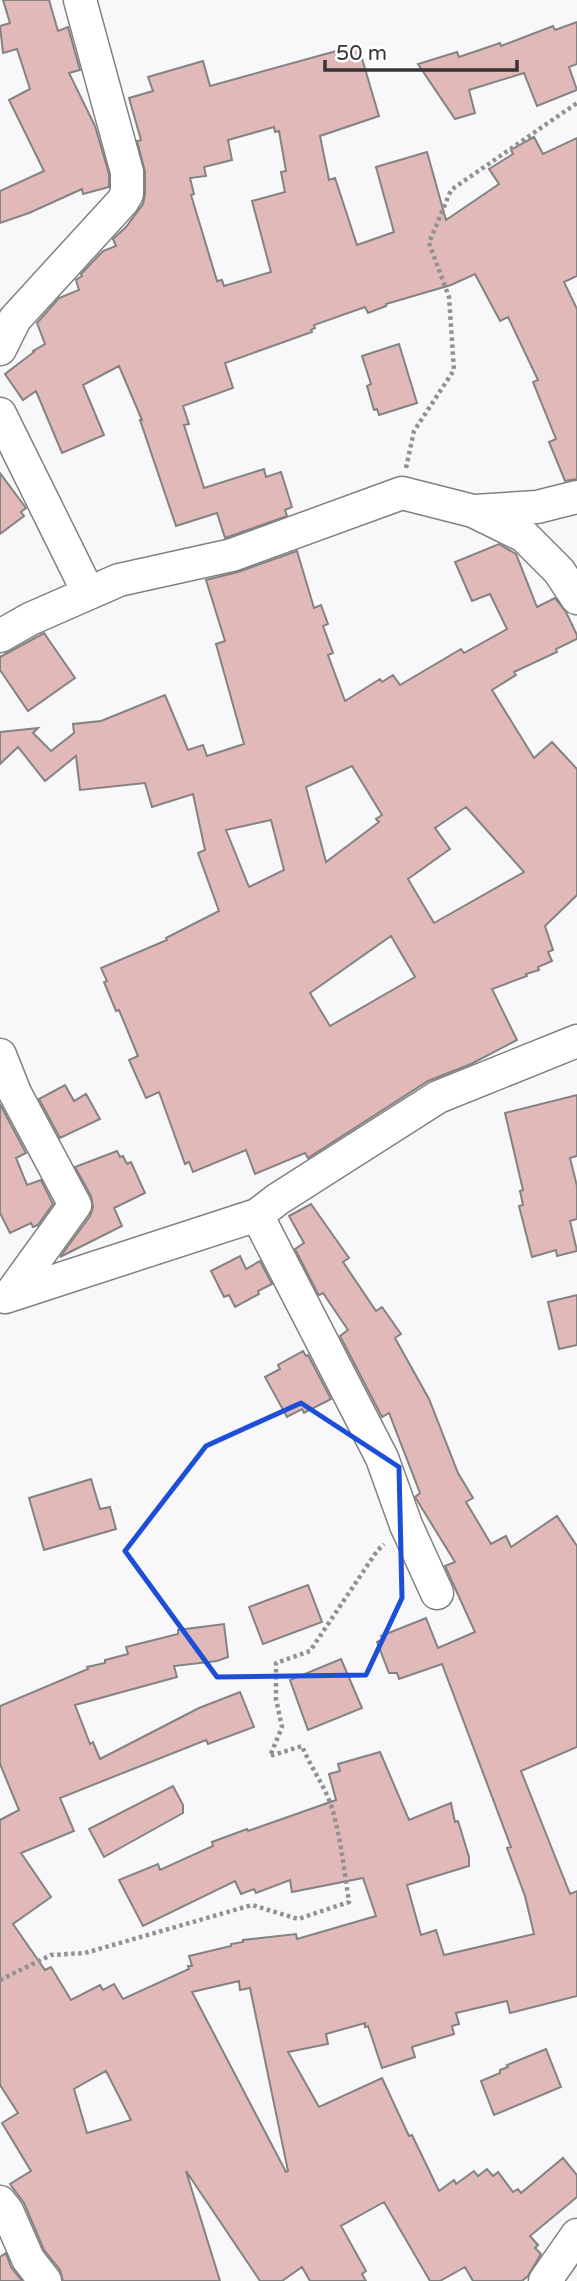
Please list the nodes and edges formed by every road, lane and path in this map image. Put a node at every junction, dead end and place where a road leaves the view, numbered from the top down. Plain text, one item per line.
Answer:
1 (80, 0) edge
2 (577, 103) edge
3 (0, 349) edge
4 (0, 414) edge
5 (402, 493) junction
6 (577, 497) edge
7 (473, 511) junction
8 (88, 592) junction
9 (577, 598) edge
10 (0, 636) edge
11 (577, 1041) edge
12 (0, 1055) edge
13 (257, 1215) junction
14 (5, 1297) edge
15 (406, 1525) junction
16 (438, 1593) dead end
17 (0, 1980) edge
18 (0, 2202) edge
19 (577, 2235) edge
20 (45, 2281) edge
21 (545, 2281) edge

1 - 3 street
2 - 5 path
4 - 8 street
5 - 7 street
5 - 8 street
6 - 7 street
7 - 9 street
8 - 10 street
11 - 13 street
12 - 14 street
13 - 14 street
13 - 15 street
15 - 16 street
15 - 17 path
18 - 20 street
19 - 21 street

